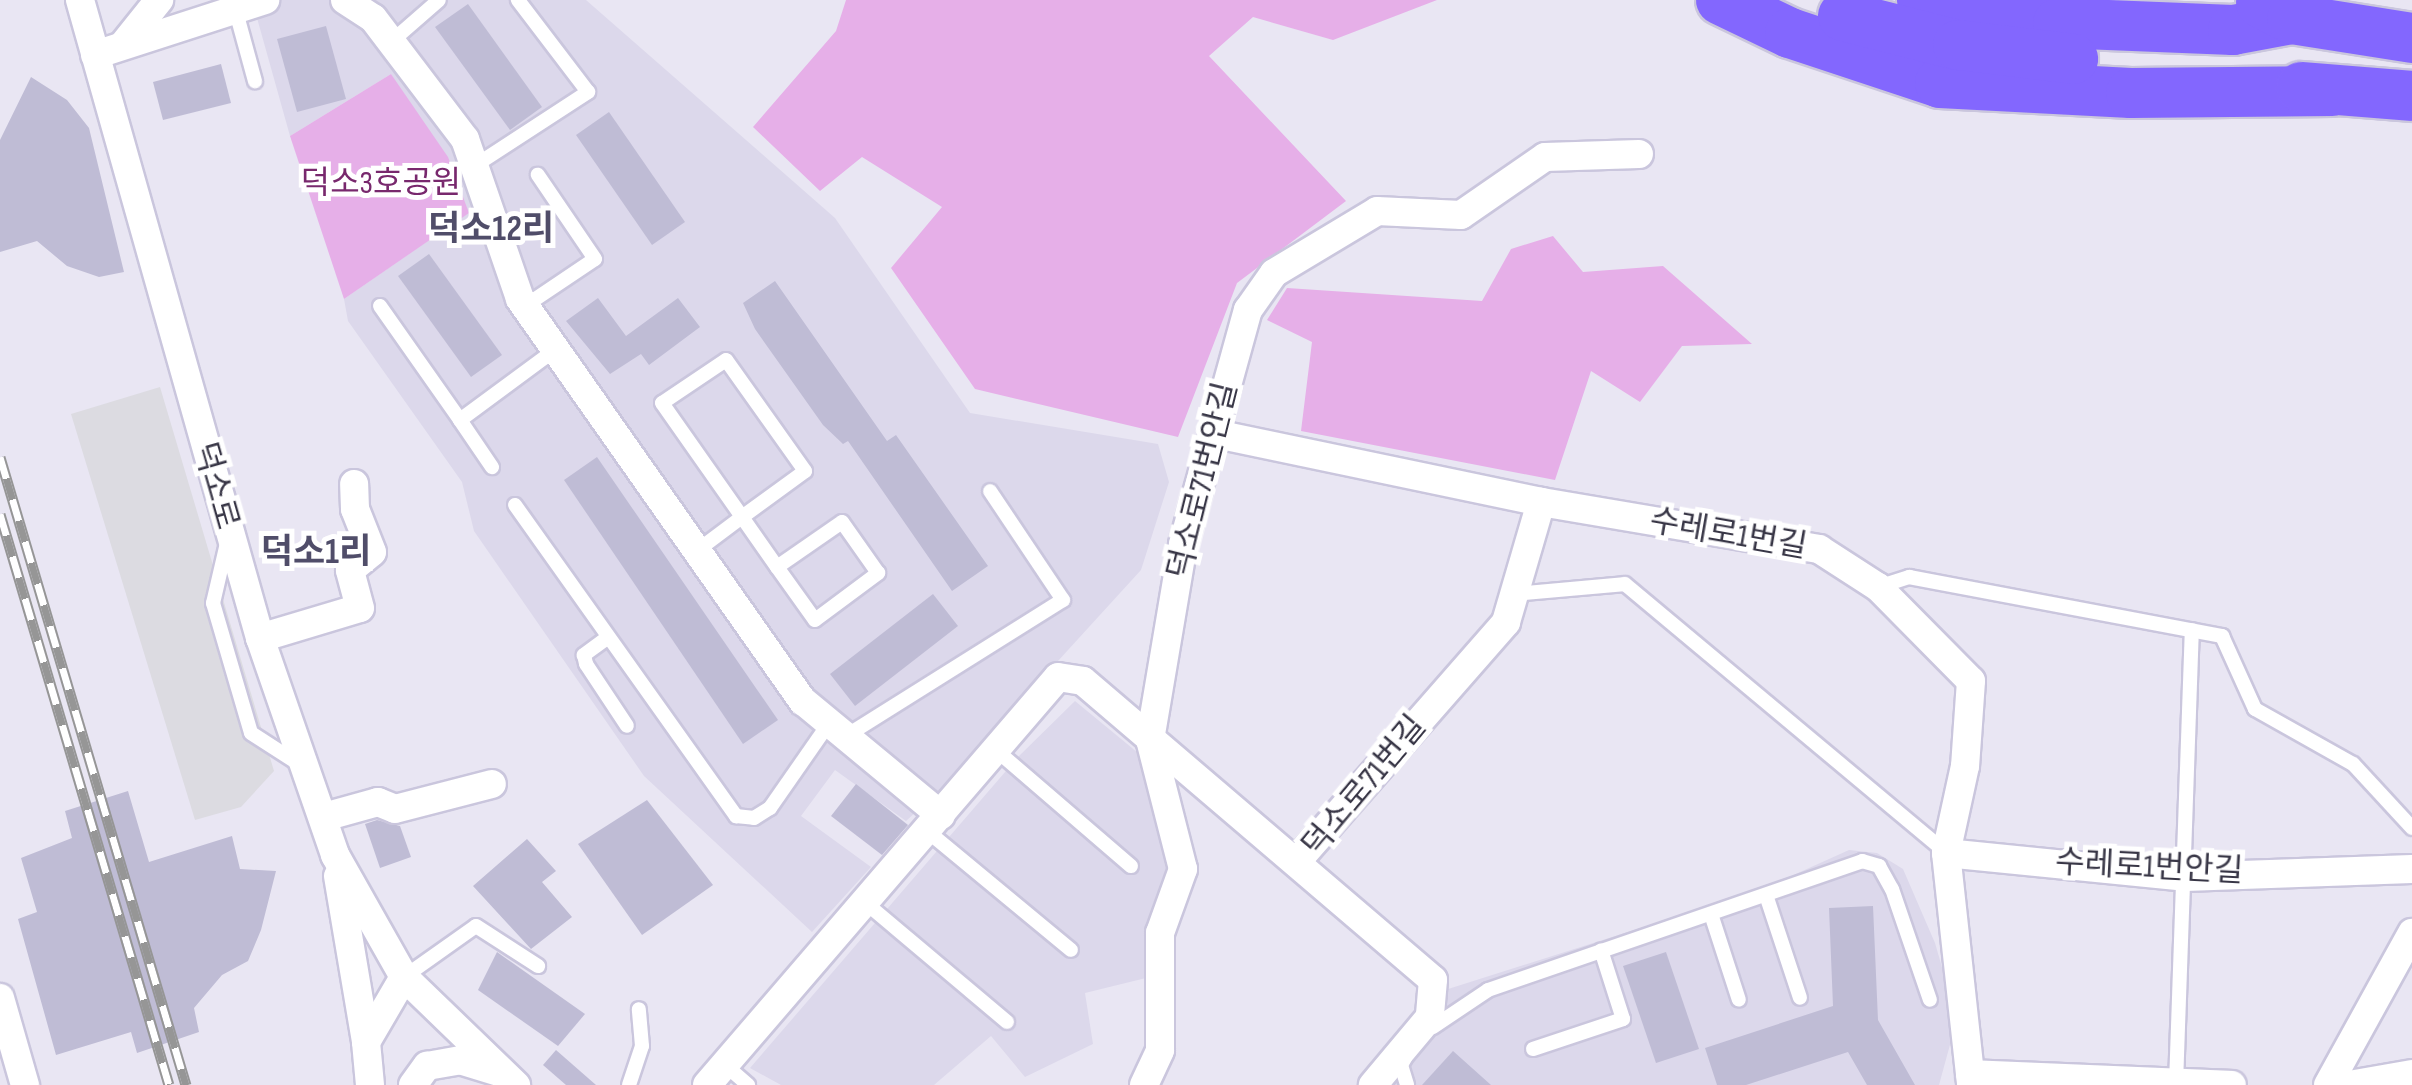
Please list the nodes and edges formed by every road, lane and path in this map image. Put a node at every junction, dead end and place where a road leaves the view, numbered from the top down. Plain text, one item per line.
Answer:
1 (80, 0) edge
2 (159, 0) edge
3 (265, 0) edge
4 (345, 0) edge
5 (439, 0) edge
6 (518, 0) edge
7 (1721, 0) edge
8 (1800, 0) edge
9 (1922, 0) edge
10 (2246, 0) edge
11 (235, 8) junction
12 (2292, 19) junction
13 (2412, 38) edge
14 (392, 41) junction
15 (108, 51) junction
16 (255, 81) dead end
17 (2332, 91) junction
18 (2412, 96) edge
19 (1639, 154) dead end
20 (476, 166) junction
21 (538, 175) dead end
22 (380, 306) dead end
23 (525, 306) junction
24 (555, 350) junction
25 (460, 420) junction
26 (1216, 434) junction
27 (492, 467) dead end
28 (354, 484) dead end
29 (990, 490) dead end
30 (1541, 502) junction
31 (515, 505) dead end
32 (742, 517) junction
33 (229, 532) junction
34 (698, 550) junction
35 (778, 567) junction
36 (1878, 587) junction
37 (1514, 594) junction
38 (2192, 630) junction
39 (260, 638) junction
40 (607, 638) junction
41 (627, 726) dead end
42 (836, 731) junction
43 (1150, 740) junction
44 (996, 750) junction
45 (308, 770) junction
46 (492, 784) dead end
47 (324, 817) junction
48 (934, 822) junction
49 (2412, 828) edge
50 (1946, 853) junction
51 (335, 855) junction
52 (1298, 860) junction
53 (1131, 866) dead end
54 (2412, 869) edge
55 (2185, 877) junction
56 (1767, 898) junction
57 (867, 904) junction
58 (1710, 914) junction
59 (2412, 933) edge
60 (1071, 950) dead end
61 (1601, 950) junction
62 (538, 966) dead end
63 (404, 976) junction
64 (0, 998) edge
65 (1800, 998) dead end
66 (1739, 1000) dead end
67 (1930, 1000) dead end
68 (639, 1010) dead end
69 (1007, 1022) dead end
70 (366, 1042) junction
71 (1533, 1049) dead end
72 (716, 1074) edge
73 (2412, 1074) edge
74 (510, 1079) edge
75 (1971, 1079) edge
76 (2176, 1084) edge
77 (25, 1085) edge
78 (370, 1085) edge
79 (413, 1085) edge
80 (629, 1085) edge
81 (748, 1085) edge
82 (1144, 1085) edge
83 (1373, 1085) edge
84 (1407, 1085) edge
85 (2232, 1085) edge
86 (2328, 1085) edge
87 (2349, 1085) edge

1 - 15 street, 덕소로
2 - 15 street
3 - 11 street
4 - 14 street
5 - 14 lane
6 - 20 lane
7 - 17 highway
8 - 17 highway
9 - 12 highway
10 - 12 highway
11 - 15 street
11 - 16 lane
12 - 13 highway
14 - 20 street
15 - 33 street, 덕소로
17 - 18 highway
19 - 26 street, 덕소로71번안길
20 - 23 street
21 - 23 lane
22 - 25 lane
23 - 24 street
24 - 25 lane
24 - 34 street
25 - 27 lane
26 - 30 street, 수레로1번길
26 - 43 street, 덕소로71번안길
28 - 39 street
29 - 42 lane
30 - 36 street, 수레로1번길
30 - 37 street, 덕소로71번길
31 - 40 lane
32 - 32 lane
32 - 34 lane
32 - 35 lane
33 - 39 street, 덕소로
33 - 45 lane
34 - 42 street
35 - 35 lane
36 - 38 lane
36 - 50 street, 수레로1번길
37 - 50 lane
37 - 52 street, 덕소로71번길
38 - 49 lane
38 - 55 lane
39 - 45 street, 덕소로
40 - 41 lane
40 - 42 lane
42 - 48 street
43 - 44 street
43 - 52 street
43 - 82 street, 덕소로71번안길
44 - 48 street
44 - 53 lane
45 - 47 street, 덕소로
46 - 47 street
47 - 51 street, 덕소로
48 - 57 street
48 - 60 lane
50 - 55 street, 수레로1번안길
50 - 75 street, 수레로1번길
51 - 63 street, 덕소로
51 - 70 street
52 - 83 street, 덕소로71번길
54 - 55 street, 수레로1번안길
55 - 76 lane
56 - 58 lane
56 - 65 lane
56 - 67 lane
57 - 69 lane
57 - 72 street
58 - 61 lane
58 - 66 lane
59 - 86 street
61 - 71 lane
61 - 84 lane
62 - 63 lane
63 - 70 street
63 - 74 street, 덕소로
64 - 77 street
68 - 80 lane
70 - 78 street
72 - 81 lane
73 - 87 street
74 - 79 street
75 - 76 street
76 - 85 street

